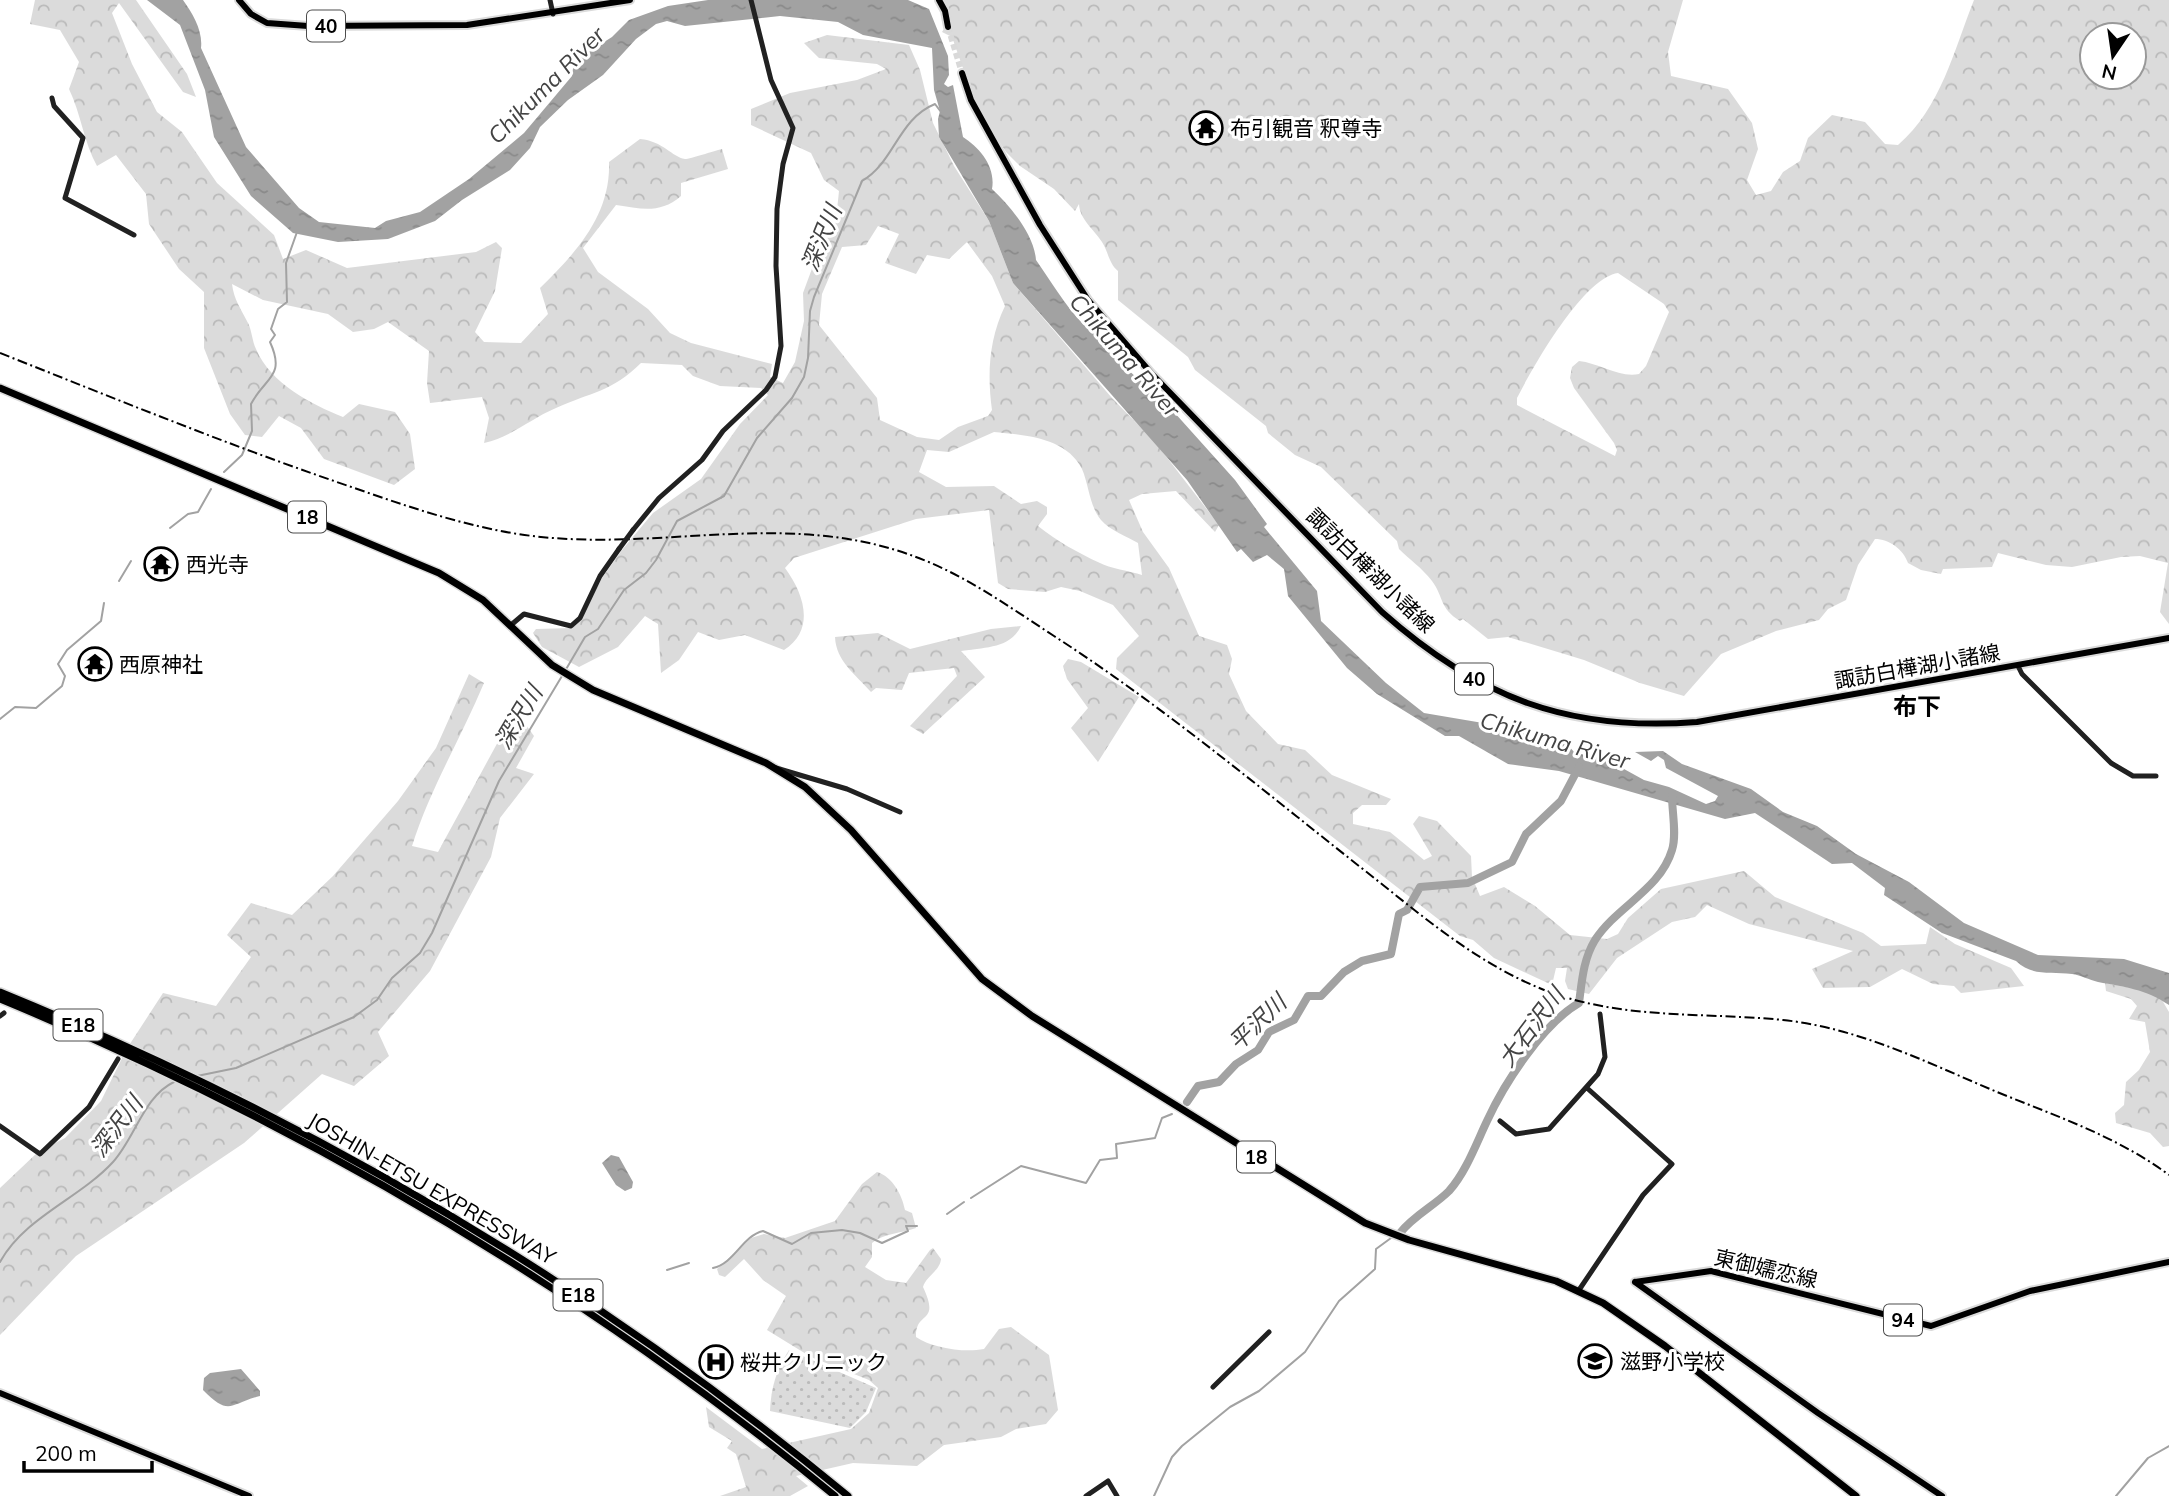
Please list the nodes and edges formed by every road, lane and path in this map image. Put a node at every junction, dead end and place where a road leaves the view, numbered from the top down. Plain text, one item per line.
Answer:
1 (239, 0) edge
2 (550, 0) edge
3 (630, 0) edge
4 (751, 0) edge
5 (939, 0) edge
6 (553, 14) junction
7 (948, 27) tunnel mouth
8 (962, 74) tunnel mouth
9 (52, 98) dead end
10 (134, 235) dead end
11 (0, 388) edge
12 (510, 625) junction
13 (2169, 638) edge
14 (2018, 666) junction
15 (776, 768) junction
16 (805, 775) junction
17 (2156, 776) dead end
18 (796, 781) junction
19 (900, 812) dead end
20 (0, 992) edge
21 (0, 999) edge
22 (1600, 1014) dead end
23 (118, 1059) dead end
24 (153, 1062) junction
25 (1587, 1088) junction
26 (1500, 1121) dead end
27 (0, 1126) edge
28 (286, 1127) junction
29 (2169, 1262) edge
30 (1579, 1290) junction
31 (1269, 1332) dead end
32 (1213, 1387) dead end
33 (0, 1393) edge
34 (249, 1496) edge
35 (835, 1496) edge
36 (848, 1496) edge
37 (1086, 1496) edge
38 (1117, 1496) edge
39 (1856, 1496) edge
40 (1942, 1496) edge

1 - 6 main road, 40
2 - 6 street
3 - 6 main road, 40
4 - 12 street, bridge
5 - 7 main road
8 - 14 main road, 諏訪白樺湖小諸線 / 40
9 - 10 street
11 - 12 highway, 18
12 - 15 highway, 18
13 - 14 main road, 諏訪白樺湖小諸線 / 40
14 - 17 street
15 - 16 street
15 - 18 highway, 18
16 - 18 street
16 - 19 street
18 - 30 highway, 18
20 - 24 highway, JOSHIN-ETSU EXPRESSWAY / E18
21 - 24 highway, JOSHIN-ETSU EXPRESSWAY / E18
22 - 25 street
23 - 27 street
24 - 28 highway, JOSHIN-ETSU EXPRESSWAY / E18
25 - 26 street
25 - 30 street
28 - 35 highway, JOSHIN-ETSU EXPRESSWAY / E18
28 - 36 highway, JOSHIN-ETSU EXPRESSWAY / E18
29 - 40 main road, 東御嬬恋線 / 94
30 - 39 highway, 18
31 - 32 street
33 - 34 main road
37 - 38 street

